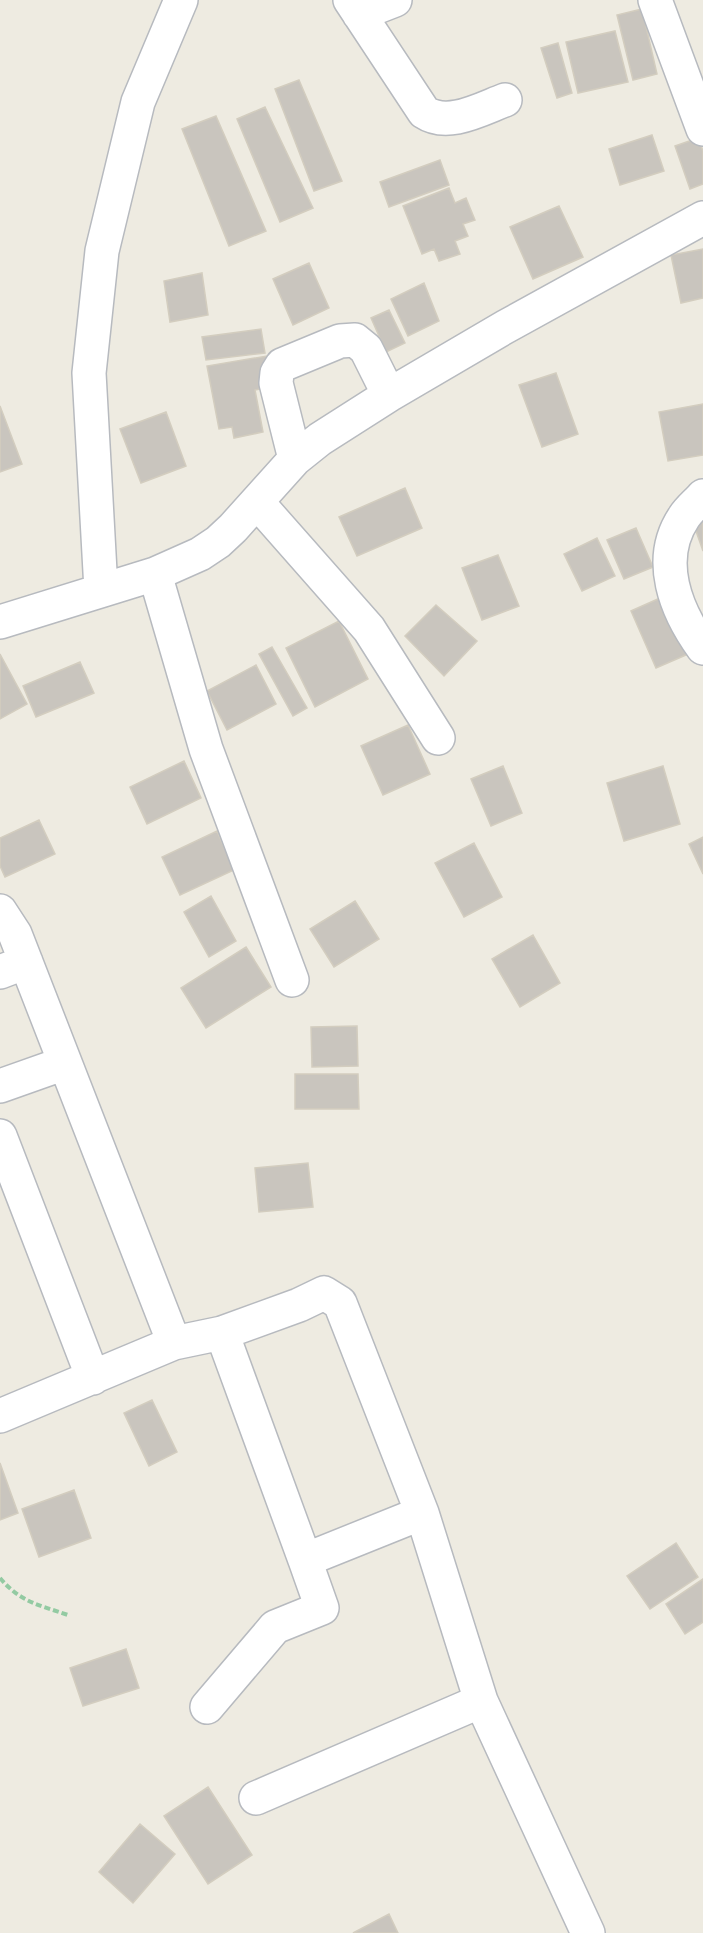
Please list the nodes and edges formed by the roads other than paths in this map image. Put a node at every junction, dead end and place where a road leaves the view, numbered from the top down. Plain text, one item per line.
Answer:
1 (181, 0) edge
2 (395, 0) edge
3 (656, 0) edge
4 (354, 7) edge
5 (505, 100) dead end
6 (703, 129) edge
7 (703, 218) edge
8 (389, 395) junction
9 (295, 459) junction
10 (703, 496) edge
11 (257, 502) junction
12 (155, 574) junction
13 (100, 590) junction
14 (0, 622) edge
15 (703, 648) edge
16 (438, 738) dead end
17 (8, 944) edge
18 (292, 980) dead end
19 (65, 1063) junction
20 (0, 1086) edge
21 (0, 1136) edge
22 (222, 1333) junction
23 (174, 1343) junction
24 (93, 1378) junction
25 (0, 1416) edge
26 (422, 1514) junction
27 (304, 1560) junction
28 (481, 1701) junction
29 (207, 1707) dead end
30 (256, 1798) dead end
31 (588, 1933) edge

1 - 13 street
2 - 4 street
3 - 6 street
4 - 5 street
7 - 8 street
8 - 9 street
8 - 9 street
9 - 11 street
10 - 15 street
11 - 12 street
11 - 16 street
12 - 13 street
12 - 18 street
13 - 14 street
17 - 19 street
19 - 20 street
19 - 23 street
21 - 24 street
22 - 23 street
22 - 26 street
22 - 27 street
23 - 24 street
24 - 25 street
26 - 27 street
26 - 28 street
27 - 29 street
28 - 30 street
28 - 31 street

